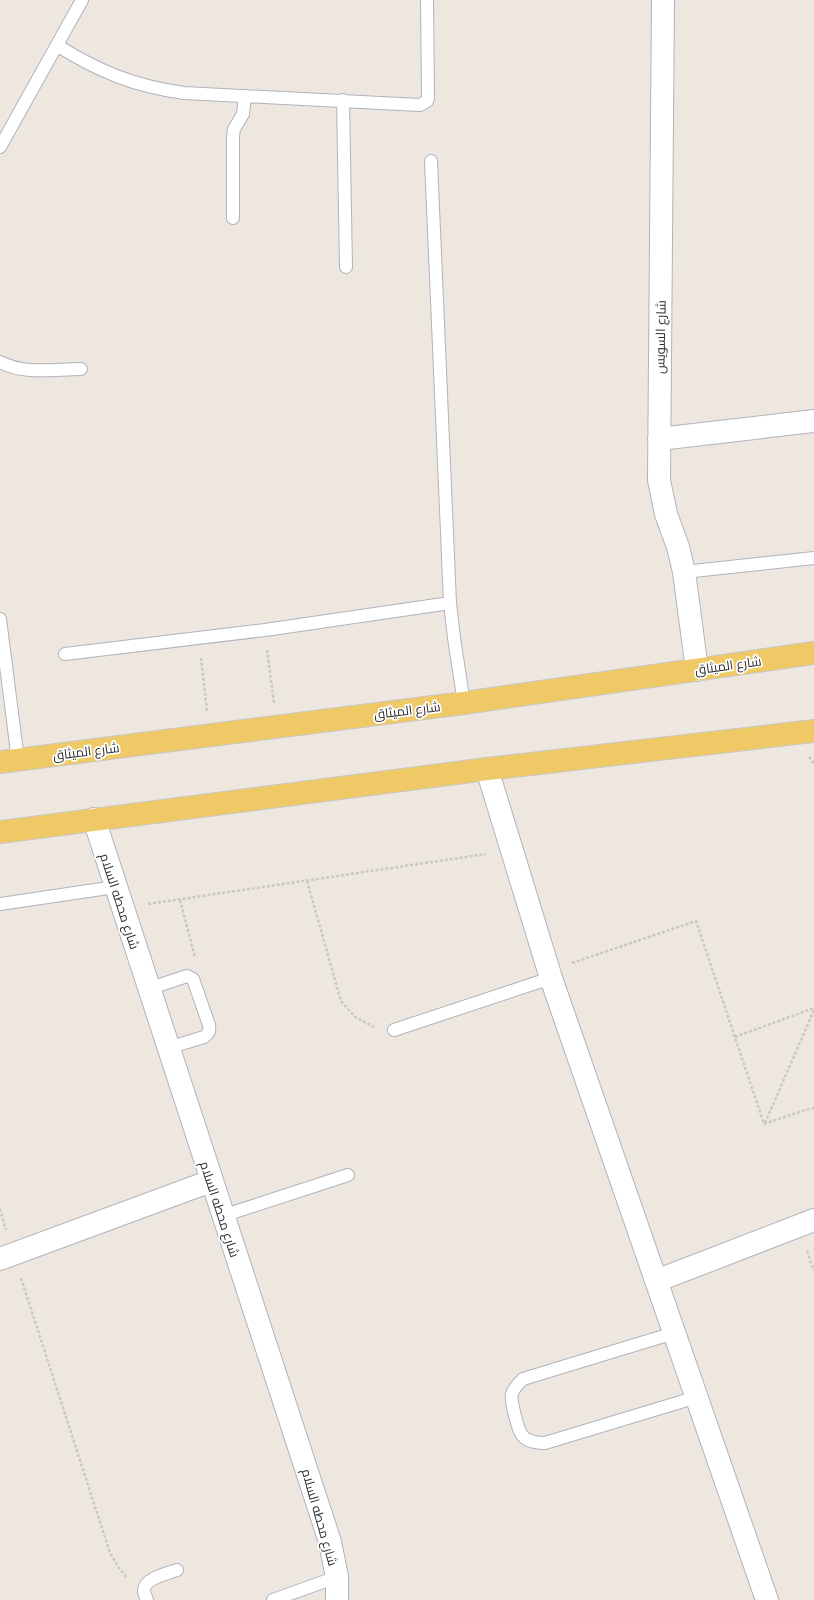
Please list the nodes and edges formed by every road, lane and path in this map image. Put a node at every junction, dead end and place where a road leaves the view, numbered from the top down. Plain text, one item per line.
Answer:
1 (82, 0) edge
2 (427, 0) edge
3 (664, 0) edge
4 (58, 46) junction
5 (245, 96) junction
6 (343, 100) junction
7 (0, 147) edge
8 (431, 161) dead end
9 (233, 218) dead end
10 (346, 267) dead end
11 (0, 362) edge
12 (82, 368) dead end
13 (814, 421) edge
14 (659, 439) junction
15 (814, 558) edge
16 (684, 572) junction
17 (450, 603) junction
18 (0, 619) edge
19 (265, 630) junction
20 (199, 638) junction
21 (814, 653) edge
22 (64, 654) dead end
23 (697, 670) junction
24 (464, 703) junction
25 (276, 727) junction
26 (814, 731) edge
27 (210, 735) junction
28 (9, 761) edge
29 (488, 769) junction
30 (94, 820) junction
31 (0, 832) edge
32 (512, 850) junction
33 (307, 881) junction
34 (115, 887) junction
35 (180, 900) junction
36 (0, 904) edge
37 (122, 908) junction
38 (550, 975) junction
39 (193, 979) junction
40 (148, 988) junction
41 (814, 1009) edge
42 (394, 1030) joint
43 (735, 1037) junction
44 (168, 1048) junction
45 (814, 1108) edge
46 (764, 1124) junction
47 (348, 1175) dead end
48 (211, 1181) junction
49 (222, 1216) junction
50 (814, 1220) edge
51 (7, 1256) edge
52 (656, 1281) junction
53 (674, 1334) junction
54 (697, 1397) junction
55 (177, 1570) dead end
56 (337, 1578) junction
57 (145, 1595) edge
58 (273, 1600) edge
59 (337, 1600) edge
60 (767, 1600) edge

1 - 4 lane
2 - 6 lane
3 - 14 street, شارع السويس
4 - 5 lane
4 - 7 lane
5 - 6 lane
5 - 9 lane
6 - 10 lane
8 - 17 lane
11 - 12 lane
13 - 14 street
14 - 16 street, شارع السويس
15 - 16 lane
16 - 23 street, شارع السويس
17 - 19 lane
17 - 24 lane
18 - 28 lane
19 - 20 lane
19 - 25 path
20 - 22 lane
20 - 27 path
21 - 23 main road, شارع الميثاق
23 - 24 main road, شارع الميثاق
24 - 25 main road, شارع الميثاق
25 - 27 main road, شارع الميثاق
26 - 29 main road
27 - 28 main road, شارع الميثاق
29 - 30 main road
29 - 32 street
30 - 31 main road
30 - 34 street, شارع محطه السلام
32 - 33 path
32 - 38 street
33 - 35 path
33 - 42 path
34 - 36 lane
34 - 37 street, شارع محطه السلام
35 - 37 path
35 - 39 path
37 - 40 street, شارع محطه السلام
38 - 42 lane
38 - 43 path
38 - 52 street
39 - 40 lane
39 - 44 lane
40 - 44 street, شارع محطه السلام
41 - 43 path
41 - 46 path
43 - 46 path
44 - 48 street, شارع محطه السلام
45 - 46 path
47 - 49 lane
48 - 49 street, شارع محطه السلام
48 - 51 street
49 - 56 street, شارع محطه السلام
50 - 52 street
51 - 57 path
52 - 53 street
53 - 54 street
53 - 54 lane
54 - 60 street
55 - 57 lane
56 - 58 lane
56 - 59 street, شارع محطه السلام

